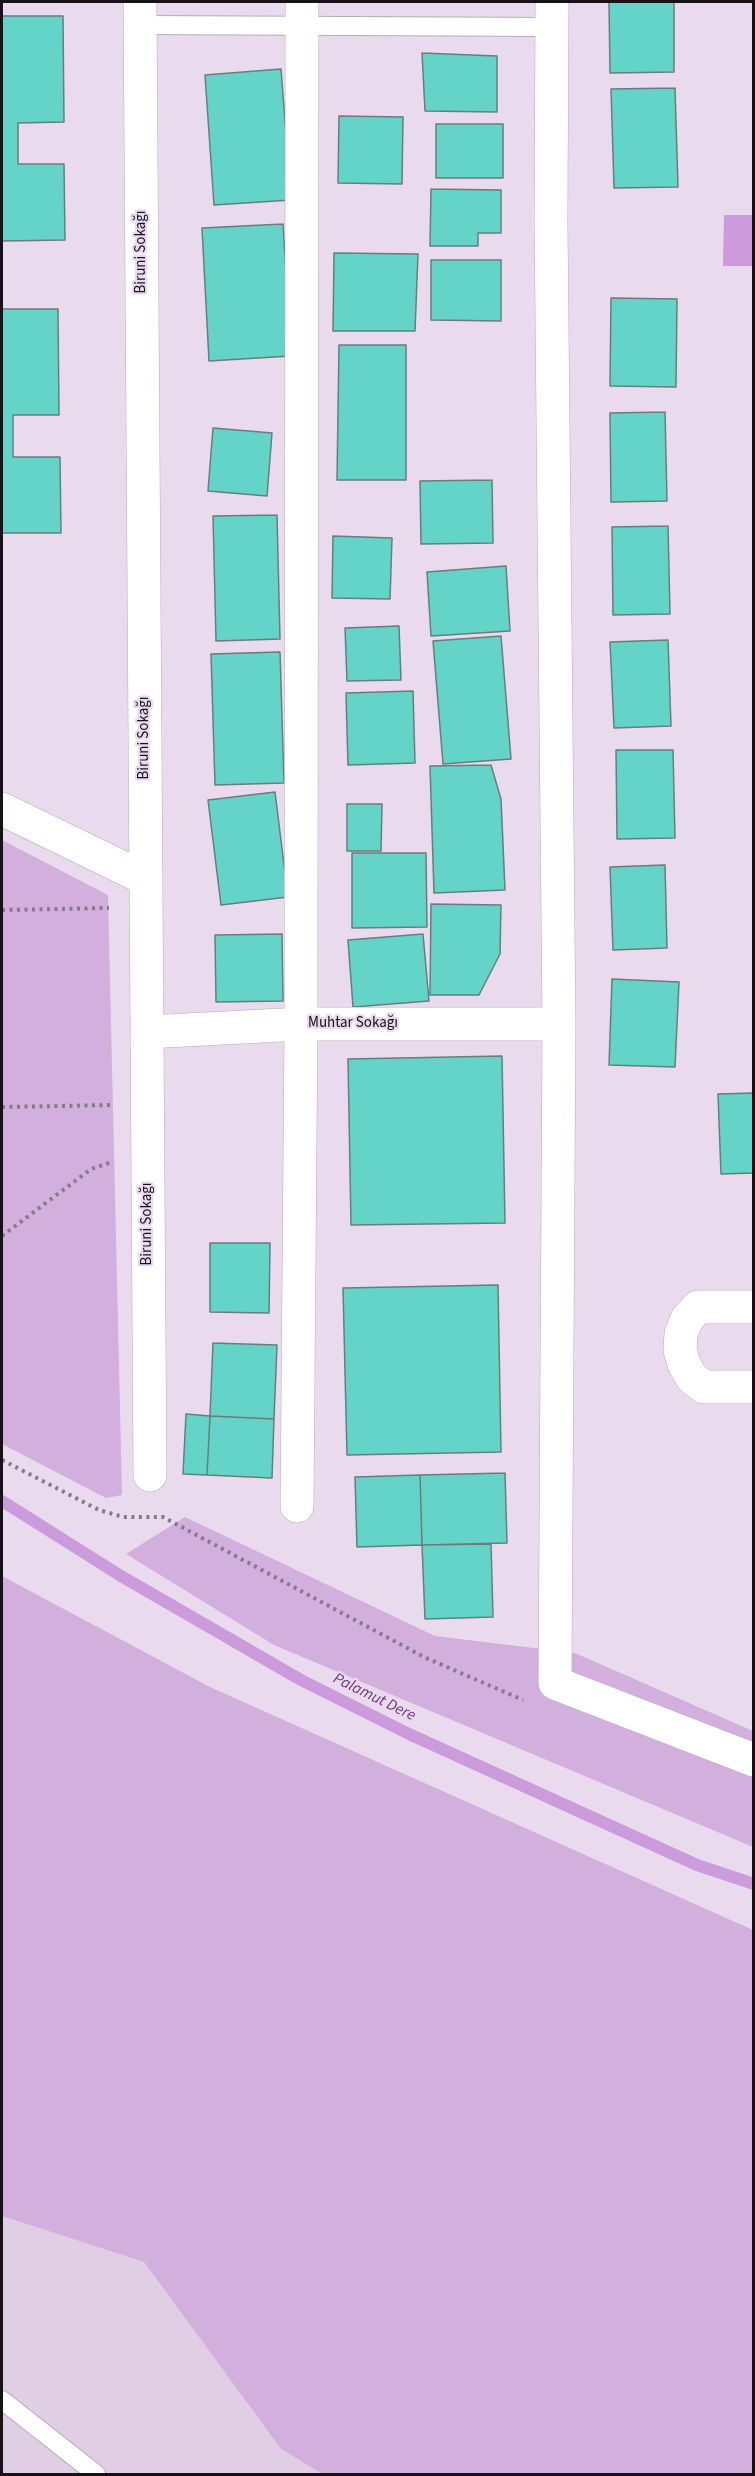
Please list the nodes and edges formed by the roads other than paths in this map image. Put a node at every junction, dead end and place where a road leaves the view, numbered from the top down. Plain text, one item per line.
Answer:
1 (141, 13) edge
2 (302, 14) edge
3 (552, 14) edge
4 (2, 809) edge
5 (146, 894) junction
6 (302, 1024) junction
7 (559, 1024) junction
8 (147, 1032) junction
9 (753, 1307) edge
10 (753, 1387) edge
11 (150, 1475) dead end
12 (297, 1506) dead end
13 (753, 1760) edge
14 (2, 2400) edge
15 (96, 2475) edge

1 - 2 lane
1 - 5 street, Biruni Sokağı
2 - 3 lane
2 - 6 street
3 - 7 street
4 - 5 street
5 - 8 street, Biruni Sokağı
6 - 7 street, Muhtar Sokağı
6 - 8 street, Muhtar Sokağı
6 - 12 street
7 - 13 street
8 - 11 street, Biruni Sokağı
9 - 10 street
14 - 15 lane

